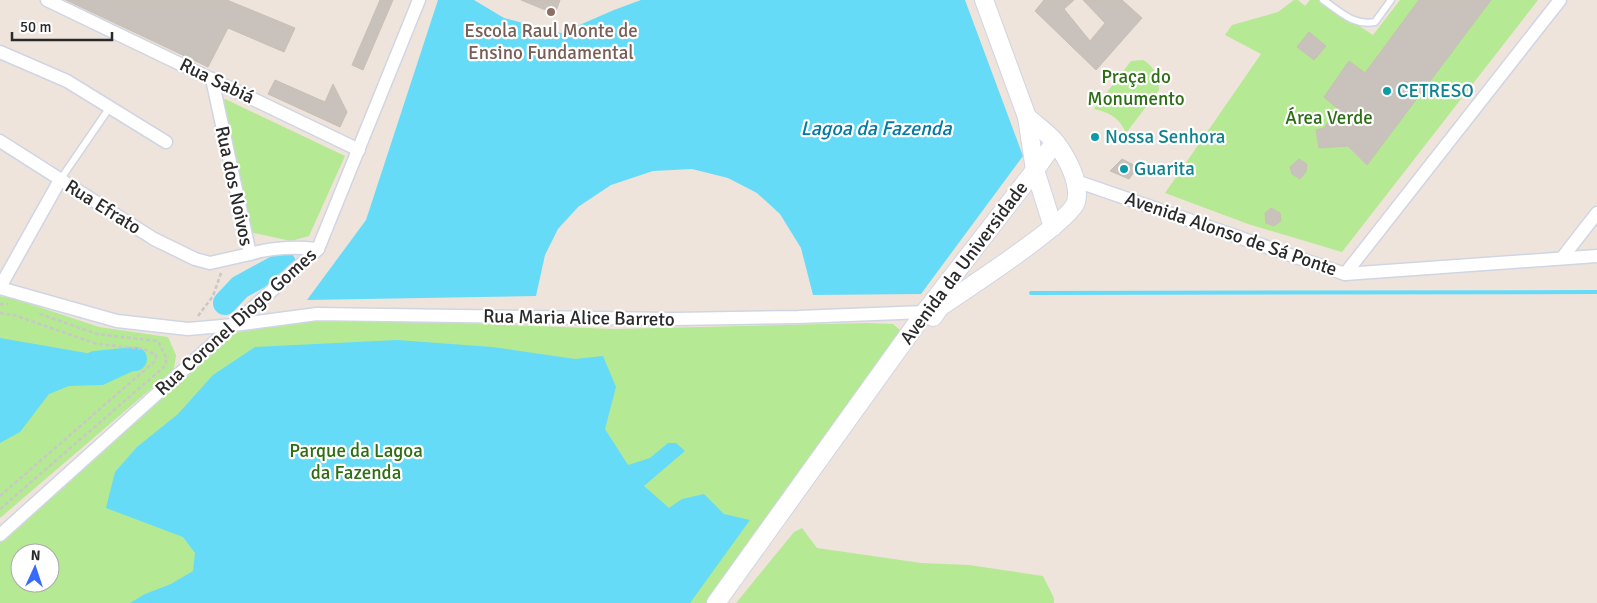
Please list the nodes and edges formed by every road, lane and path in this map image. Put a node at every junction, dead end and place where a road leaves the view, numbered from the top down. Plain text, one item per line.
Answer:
1 (47, 0) edge
2 (419, 0) edge
3 (984, 0) edge
4 (1324, 0) edge
5 (1391, 0) edge
6 (1560, 0) edge
7 (0, 52) edge
8 (212, 79) junction
9 (110, 107) junction
10 (1027, 117) junction
11 (0, 141) edge
12 (166, 142) dead end
13 (1055, 142) junction
14 (359, 150) junction
15 (1035, 170) junction
16 (60, 180) junction
17 (1076, 181) junction
18 (1597, 213) edge
19 (1053, 227) junction
20 (318, 249) junction
21 (250, 254) junction
22 (1597, 256) edge
23 (1562, 258) junction
24 (225, 261) junction
25 (210, 263) joint
26 (1345, 274) junction
27 (0, 288) edge
28 (0, 304) edge
29 (15, 305) dead end
30 (33, 312) dead end
31 (925, 312) junction
32 (0, 313) edge
33 (234, 325) junction
34 (188, 329) junction
35 (0, 496) edge
36 (0, 509) edge
37 (0, 535) edge
38 (716, 603) edge
39 (730, 603) edge

1 - 8 street, Rua Sabiá
2 - 14 street, Rua Coronel Diogo Gomes
3 - 10 main road, Avenida da Universidade
4 - 5 lane
6 - 26 street
7 - 9 street
8 - 14 street, Rua Sabiá
8 - 21 street, Rua dos Noivos
9 - 12 street
9 - 16 lane
10 - 13 main road
10 - 15 main road, Avenida da Universidade
11 - 16 street, Rua Efrato
13 - 15 main road
13 - 17 main road
14 - 20 street, Rua Coronel Diogo Gomes
15 - 19 main road
15 - 31 main road, Avenida da Universidade
16 - 25 street, Rua Efrato
16 - 27 street
17 - 19 main road, Avenida da Universidade
17 - 26 street, Avenida Alonso de Sá Ponte
18 - 23 street
19 - 39 main road, Avenida da Universidade
20 - 21 street
20 - 33 street, Rua Coronel Diogo Gomes
21 - 24 street, Rua dos Noivos
22 - 23 street, Avenida Alonso de Sá Ponte
23 - 26 street, Avenida Alonso de Sá Ponte
24 - 25 street, Rua dos Noivos
24 - 34 path
27 - 34 street, Rua Maria Alice Barreto
28 - 29 path
30 - 36 path
31 - 33 street, Rua Maria Alice Barreto
31 - 38 main road, Avenida da Universidade
32 - 35 path
33 - 34 street, Rua Maria Alice Barreto
33 - 37 street, Rua Coronel Diogo Gomes

